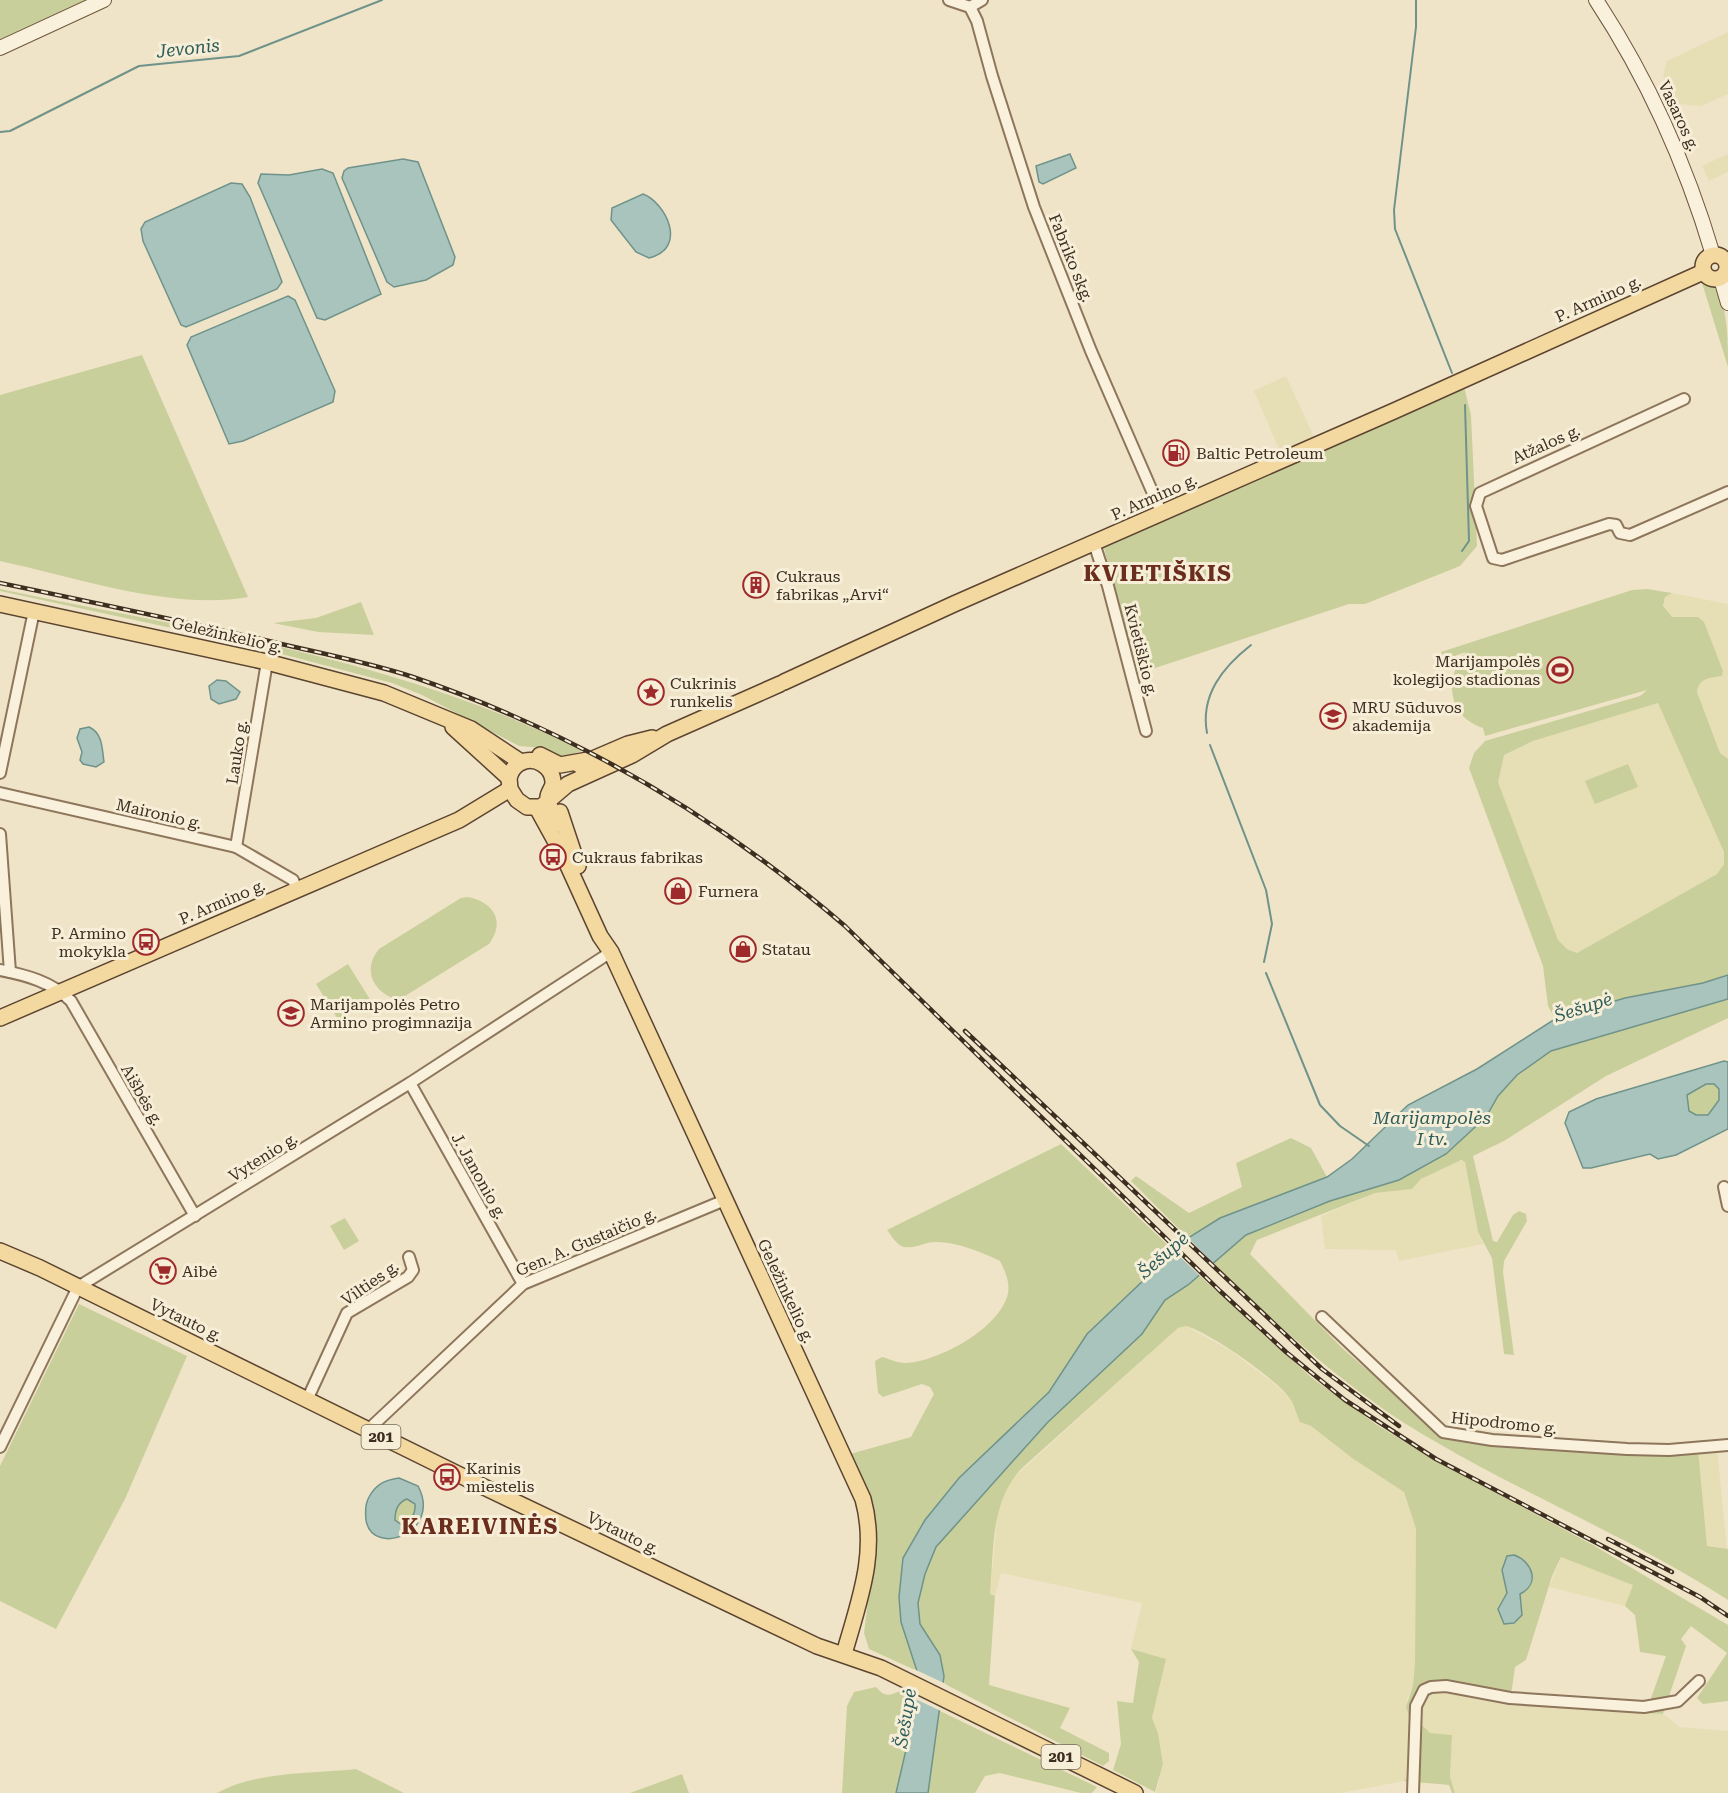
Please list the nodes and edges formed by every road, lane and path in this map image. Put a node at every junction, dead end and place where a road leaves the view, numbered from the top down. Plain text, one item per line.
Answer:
1 (104, 0) edge
2 (949, 0) edge
3 (982, 0) edge
4 (1596, 0) edge
5 (970, 7) junction
6 (0, 48) edge
7 (1722, 260) edge
8 (1703, 272) junction
9 (1721, 279) junction
10 (1728, 303) edge
11 (1684, 399) dead end
12 (1728, 492) edge
13 (1162, 514) junction
14 (1094, 543) junction
15 (0, 604) edge
16 (34, 611) junction
17 (267, 662) junction
18 (1146, 731) dead end
19 (468, 732) junction
20 (590, 766) junction
21 (0, 773) edge
22 (516, 783) junction
23 (0, 793) edge
24 (549, 793) junction
25 (0, 834) edge
26 (236, 847) junction
27 (297, 890) junction
28 (611, 952) junction
29 (5, 971) edge
30 (61, 991) junction
31 (0, 1018) edge
32 (410, 1083) junction
33 (1724, 1187) dead end
34 (724, 1200) junction
35 (1728, 1206) edge
36 (195, 1216) junction
37 (0, 1251) edge
38 (409, 1257) dead end
39 (523, 1284) junction
40 (78, 1287) junction
41 (1322, 1317) dead end
42 (307, 1400) junction
43 (368, 1430) junction
44 (1728, 1444) edge
45 (0, 1448) edge
46 (844, 1654) junction
47 (1699, 1681) dead end
48 (1136, 1793) edge
49 (1413, 1793) edge

1 - 6 street
2 - 5 street
3 - 5 street
4 - 7 street, Vasaros g.
5 - 13 street, Fabriko skg.
7 - 8 main road
7 - 9 main road
8 - 9 main road
8 - 13 main road, P. Armino g.
9 - 10 street
11 - 12 street, Atžalos g.
13 - 14 main road, P. Armino g.
14 - 18 street, Kvietiškio g.
14 - 20 main road, P. Armino g.
15 - 16 main road, Geležinkelio g.
16 - 17 main road, Geležinkelio g.
16 - 21 street
17 - 19 main road, Geležinkelio g.
17 - 26 street, Lauko g.
19 - 20 main road
19 - 22 main road, Geležinkelio g.
20 - 24 main road, P. Armino g.
20 - 24 main road, P. Armino g.
22 - 24 main road, P. Armino g.
22 - 24 main road, Geležinkelio g.
22 - 27 main road, P. Armino g.
23 - 26 street, Maironio g.
24 - 28 main road, Geležinkelio g.
24 - 28 main road, Geležinkelio g.
25 - 29 street
26 - 27 street, Maironio g.
27 - 30 main road, P. Armino g.
28 - 32 street, Vytenio g.
28 - 34 main road, Geležinkelio g.
29 - 30 street
30 - 31 main road, P. Armino g.
30 - 36 street, Aišbės g.
32 - 36 street, Vytenio g.
32 - 39 street, J. Janonio g.
33 - 35 street
34 - 39 street, Gen. A. Gustaičio g.
34 - 46 main road, Geležinkelio g.
36 - 40 street, Vytenio g.
37 - 40 main road, Vytauto g. / 201
38 - 42 street, Vilties g.
39 - 43 street, Gen. A. Gustaičio g.
40 - 42 main road, Vytauto g. / 201
40 - 45 street
41 - 44 street, Hipodromo g.
42 - 43 main road, Vytauto g. / 201
43 - 46 main road, Vytauto g. / 201
46 - 48 main road, Vytauto g. / 201
47 - 49 street

